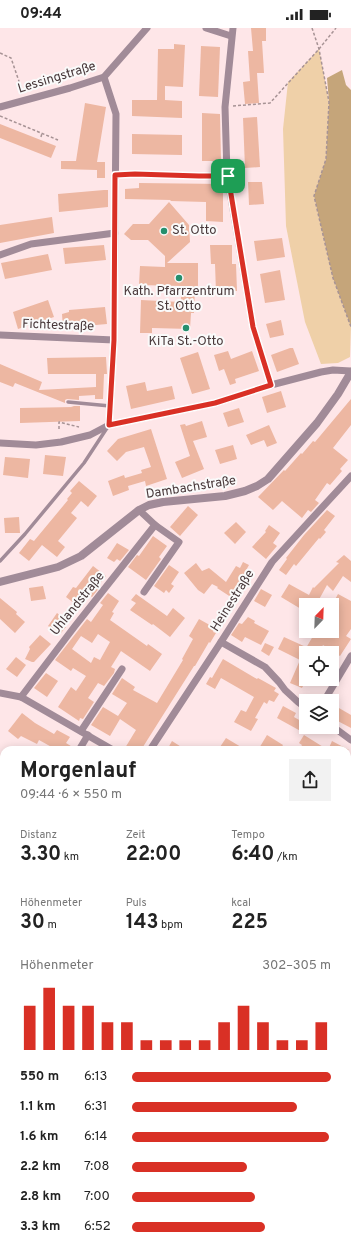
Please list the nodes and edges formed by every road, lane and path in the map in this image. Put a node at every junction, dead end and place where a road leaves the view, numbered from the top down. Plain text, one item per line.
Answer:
1 (147, 28) edge
2 (206, 28) edge
3 (233, 28) edge
4 (312, 28) edge
5 (336, 28) edge
6 (231, 36) junction
7 (319, 50) junction
8 (0, 53) edge
9 (104, 77) junction
10 (26, 101) junction
11 (0, 107) edge
12 (225, 107) junction
13 (0, 116) edge
14 (14, 122) junction
15 (13, 125) dead end
16 (42, 133) junction
17 (41, 137) dead end
18 (58, 140) dead end
19 (115, 175) junction
20 (228, 176) junction
21 (115, 233) junction
22 (0, 255) edge
23 (351, 327) edge
24 (0, 335) edge
25 (114, 340) junction
26 (351, 372) edge
27 (271, 385) junction
28 (68, 402) dead end
29 (110, 406) junction
30 (109, 425) junction
31 (79, 427) dead end
32 (59, 429) dead end
33 (0, 443) edge
34 (351, 476) edge
35 (139, 510) junction
36 (155, 526) junction
37 (0, 561) edge
38 (0, 582) edge
39 (144, 592) dead end
40 (221, 642) junction
41 (351, 656) edge
42 (122, 669) dead end
43 (0, 693) edge
44 (328, 694) edge
45 (21, 697) junction
46 (299, 703) edge
47 (81, 731) junction
48 (339, 731) edge
49 (88, 735) junction
50 (351, 740) edge
51 (81, 746) edge
52 (106, 746) edge
53 (153, 746) edge

1 - 9 street, Lessingstraße
2 - 6 street
3 - 6 street
4 - 7 path
5 - 7 path
6 - 12 street
7 - 12 path
7 - 23 path
8 - 10 path
9 - 10 street, Lessingstraße
9 - 19 street
10 - 11 street, Lessingstraße
12 - 20 street
13 - 14 path
14 - 15 path
14 - 16 path
16 - 17 path
16 - 18 path
19 - 20 lane
19 - 21 street
20 - 27 street
21 - 22 street
21 - 25 street
24 - 25 street, Fichtestraße
25 - 29 street
26 - 27 street
26 - 35 street, Dambachstraße
27 - 30 street
28 - 29 lane
29 - 30 street
30 - 33 street
30 - 37 lane
31 - 32 path
34 - 40 street, Heinestraße
35 - 36 street
35 - 38 street, Dambachstraße
36 - 39 street
36 - 45 street, Uhlandstraße
40 - 46 street
40 - 53 street, Heinestraße
41 - 44 street
42 - 47 street
43 - 45 street
45 - 47 street
47 - 49 street
48 - 50 street
49 - 51 street
49 - 52 street

